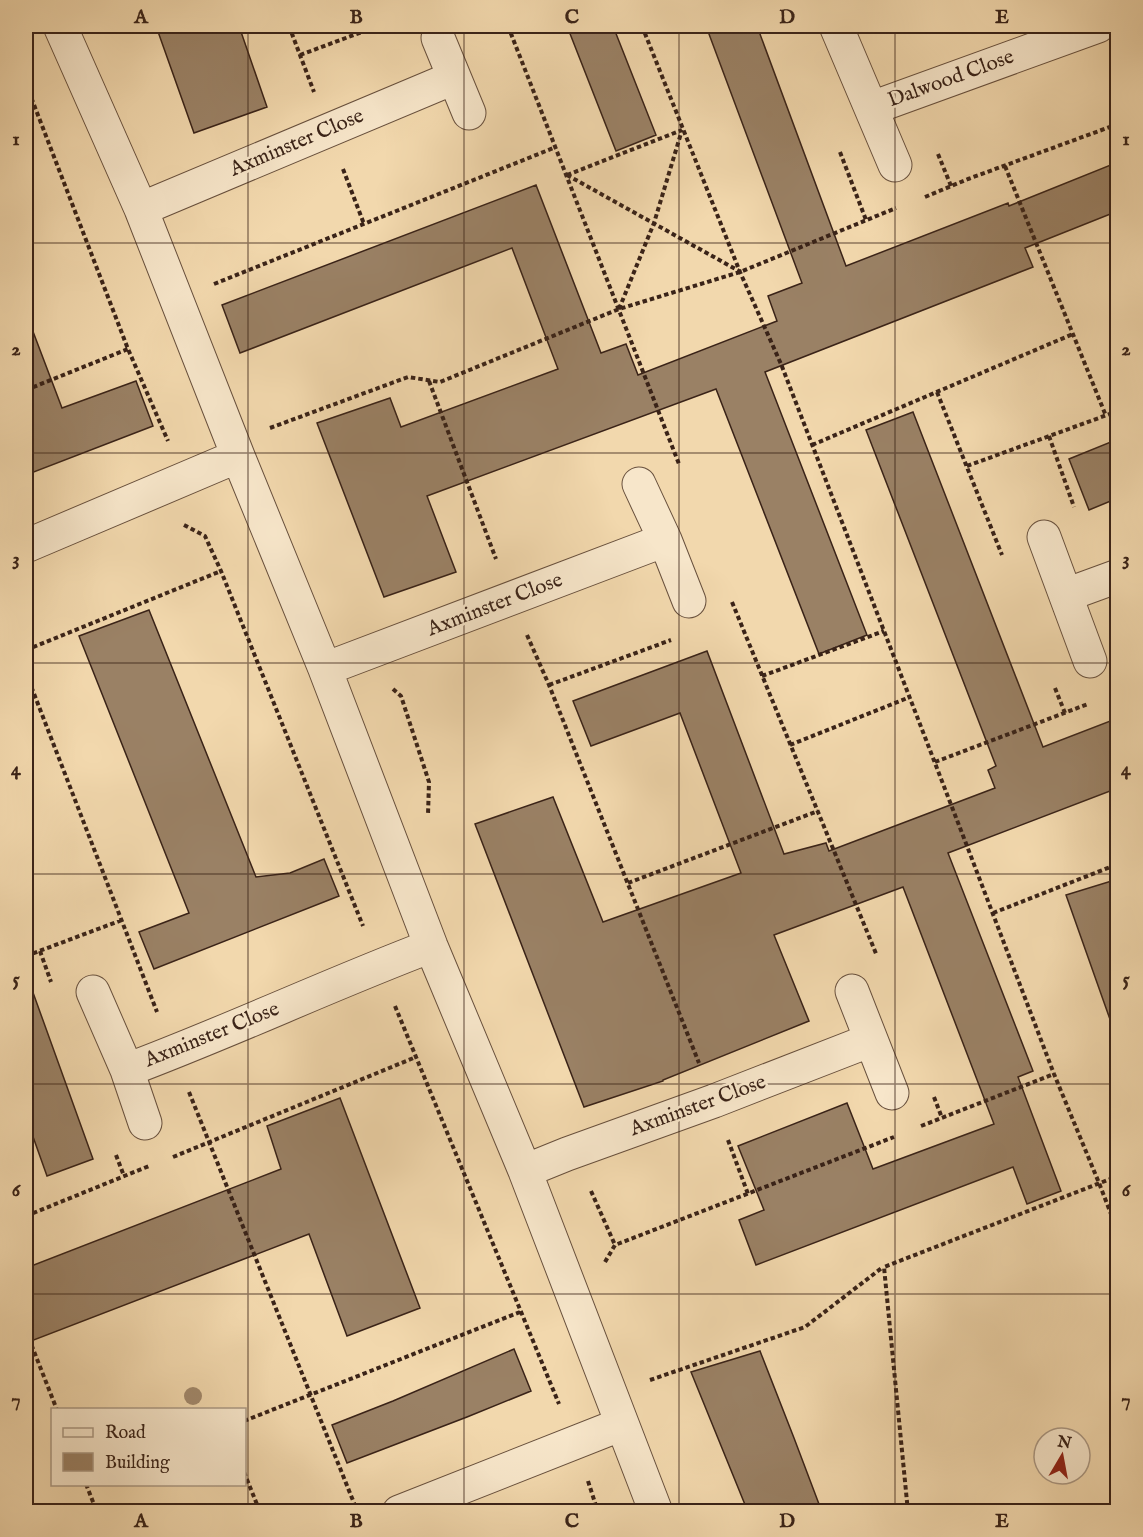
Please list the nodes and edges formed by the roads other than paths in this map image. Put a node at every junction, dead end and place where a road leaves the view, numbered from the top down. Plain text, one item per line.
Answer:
1 (60, 26) edge
2 (836, 26) edge
3 (1098, 26) edge
4 (438, 38) dead end
5 (453, 78) junction
6 (872, 108) junction
7 (470, 113) dead end
8 (895, 165) dead end
9 (141, 209) junction
10 (236, 449) junction
11 (639, 484) dead end
12 (1044, 537) dead end
13 (664, 540) junction
14 (26, 546) edge
15 (1118, 576) edge
16 (1066, 595) junction
17 (689, 601) dead end
18 (1090, 661) dead end
19 (325, 669) junction
20 (431, 946) junction
21 (852, 991) dead end
22 (93, 992) dead end
23 (871, 1040) junction
24 (127, 1070) junction
25 (892, 1092) dead end
26 (145, 1123) dead end
27 (525, 1171) junction
28 (622, 1424) junction
29 (399, 1512) edge
30 (656, 1512) edge

1 - 9 street
2 - 6 street, Dalwood Close
3 - 6 street, Dalwood Close
4 - 5 street
5 - 7 street
5 - 9 street, Axminster Close
6 - 8 street, Dalwood Close
9 - 10 street
10 - 14 street
10 - 19 street
11 - 13 street
12 - 16 street
13 - 17 street
13 - 19 street, Axminster Close
15 - 16 street
16 - 18 street
19 - 20 street
20 - 24 street, Axminster Close
20 - 27 street
21 - 23 street
22 - 24 street, Axminster Close
23 - 25 street
23 - 27 street, Axminster Close
24 - 26 street, Axminster Close
27 - 28 street
28 - 29 street
28 - 30 street

